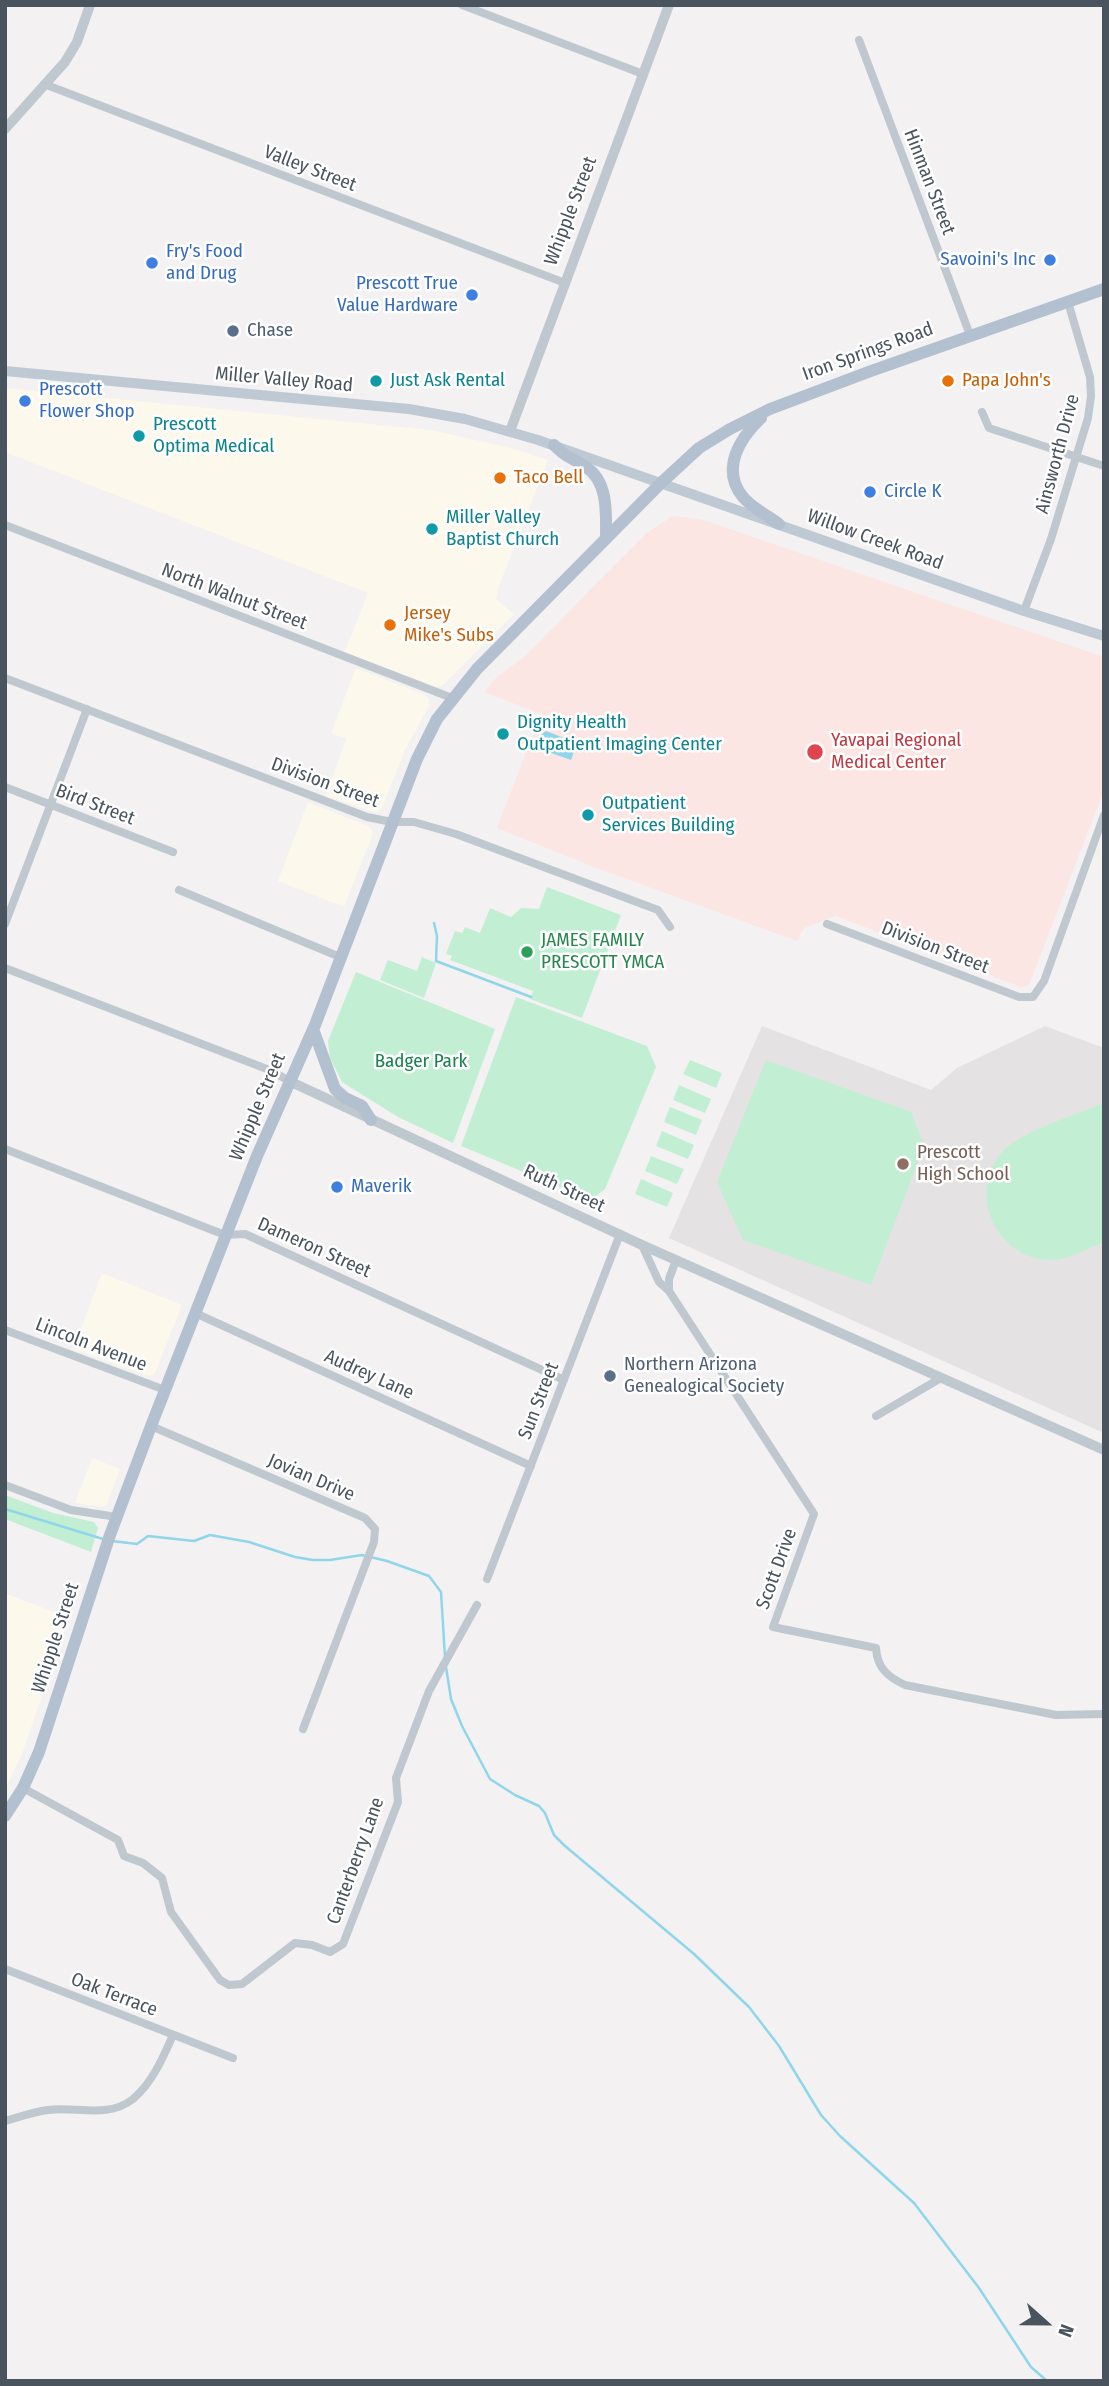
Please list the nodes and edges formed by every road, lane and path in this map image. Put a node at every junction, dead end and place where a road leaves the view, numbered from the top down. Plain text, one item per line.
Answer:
1 (90, 5) edge
2 (462, 5) edge
3 (669, 5) edge
4 (859, 40) dead end
5 (643, 74) junction
6 (44, 84) junction
7 (5, 129) edge
8 (565, 283) junction
9 (1104, 289) edge
10 (1068, 302) junction
11 (971, 335) junction
12 (5, 371) edge
13 (770, 409) junction
14 (982, 412) dead end
15 (510, 431) junction
16 (554, 445) junction
17 (1076, 456) junction
18 (1104, 466) edge
19 (635, 474) joint
20 (661, 483) junction
21 (779, 524) junction
22 (5, 526) edge
23 (606, 539) junction
24 (1024, 611) junction
25 (1104, 636) edge
26 (5, 678) edge
27 (452, 698) junction
28 (87, 709) junction
29 (5, 787) edge
30 (50, 804) junction
31 (1104, 815) edge
32 (392, 822) junction
33 (173, 852) dead end
34 (179, 891) dead end
35 (5, 924) edge
36 (827, 924) dead end
37 (670, 927) dead end
38 (340, 957) junction
39 (5, 968) edge
40 (313, 1029) junction
41 (289, 1081) junction
42 (371, 1120) junction
43 (5, 1149) edge
44 (620, 1234) junction
45 (225, 1235) junction
46 (642, 1245) junction
47 (677, 1260) junction
48 (669, 1291) junction
49 (195, 1313) junction
50 (5, 1329) edge
51 (941, 1378) junction
52 (565, 1380) junction
53 (165, 1390) junction
54 (876, 1416) dead end
55 (151, 1426) junction
56 (1104, 1450) edge
57 (531, 1466) junction
58 (5, 1485) edge
59 (117, 1517) junction
60 (487, 1578) dead end
61 (477, 1605) dead end
62 (1104, 1714) edge
63 (303, 1729) dead end
64 (23, 1788) junction
65 (5, 1816) edge
66 (5, 1969) edge
67 (173, 2035) junction
68 (233, 2058) dead end
69 (5, 2121) edge

1 - 6 street
2 - 5 street
3 - 5 street, Whipple Street
4 - 11 street, Hinman Street
5 - 8 street, Whipple Street
6 - 7 street
6 - 8 street, Valley Street
8 - 15 street, Whipple Street
9 - 10 main road, Iron Springs Road
10 - 11 main road, Iron Springs Road
10 - 17 street, Ainsworth Drive
11 - 13 main road, Iron Springs Road
12 - 15 main road, Miller Valley Road
13 - 20 main road, Iron Springs Road
13 - 21 main road
14 - 17 street
15 - 16 main road, Miller Valley Road
16 - 19 main road, Miller Valley Road
16 - 23 main road
17 - 18 street
17 - 24 street, Ainsworth Drive
19 - 20 main road, Willow Creek Road
20 - 21 main road, Willow Creek Road
20 - 23 main road, Whipple Street
21 - 24 main road, Willow Creek Road
22 - 27 street, North Walnut Street
23 - 27 main road, Whipple Street
24 - 25 main road, Willow Creek Road
26 - 28 street, Division Street
27 - 32 main road, Whipple Street
28 - 30 street
28 - 32 street, Division Street
29 - 30 street, Bird Street
30 - 33 street, Bird Street
30 - 35 street
31 - 36 street, Division Street
32 - 37 street, Division Street
32 - 38 main road, Whipple Street
34 - 38 street
38 - 40 main road, Whipple Street
39 - 41 street, Ruth Street
40 - 41 main road, Whipple Street
40 - 42 main road
41 - 42 street, Ruth Street
41 - 45 main road, Whipple Street
42 - 44 street, Ruth Street
43 - 45 street, Dameron Street
44 - 46 street, Ruth Street
44 - 52 street, Sun Street
45 - 49 main road, Whipple Street
45 - 52 street, Dameron Street
46 - 47 street, Ruth Street
46 - 48 street, Scott Drive
47 - 48 street
47 - 51 street, Ruth Street
48 - 62 street, Scott Drive
49 - 53 main road, Whipple Street
49 - 57 street, Audrey Lane
50 - 53 street, Lincoln Avenue
51 - 54 street
51 - 56 street, Ruth Street
52 - 57 street, Sun Street
53 - 55 main road, Whipple Street
55 - 59 main road, Whipple Street
55 - 63 street, Jovian Drive
57 - 60 street, Sun Street
58 - 59 street
59 - 64 main road, Whipple Street
61 - 64 street, Canterberry Lane
64 - 65 main road, Whipple Street
66 - 67 street, Oak Terrace
67 - 68 street
67 - 69 street, Oak Terrace

